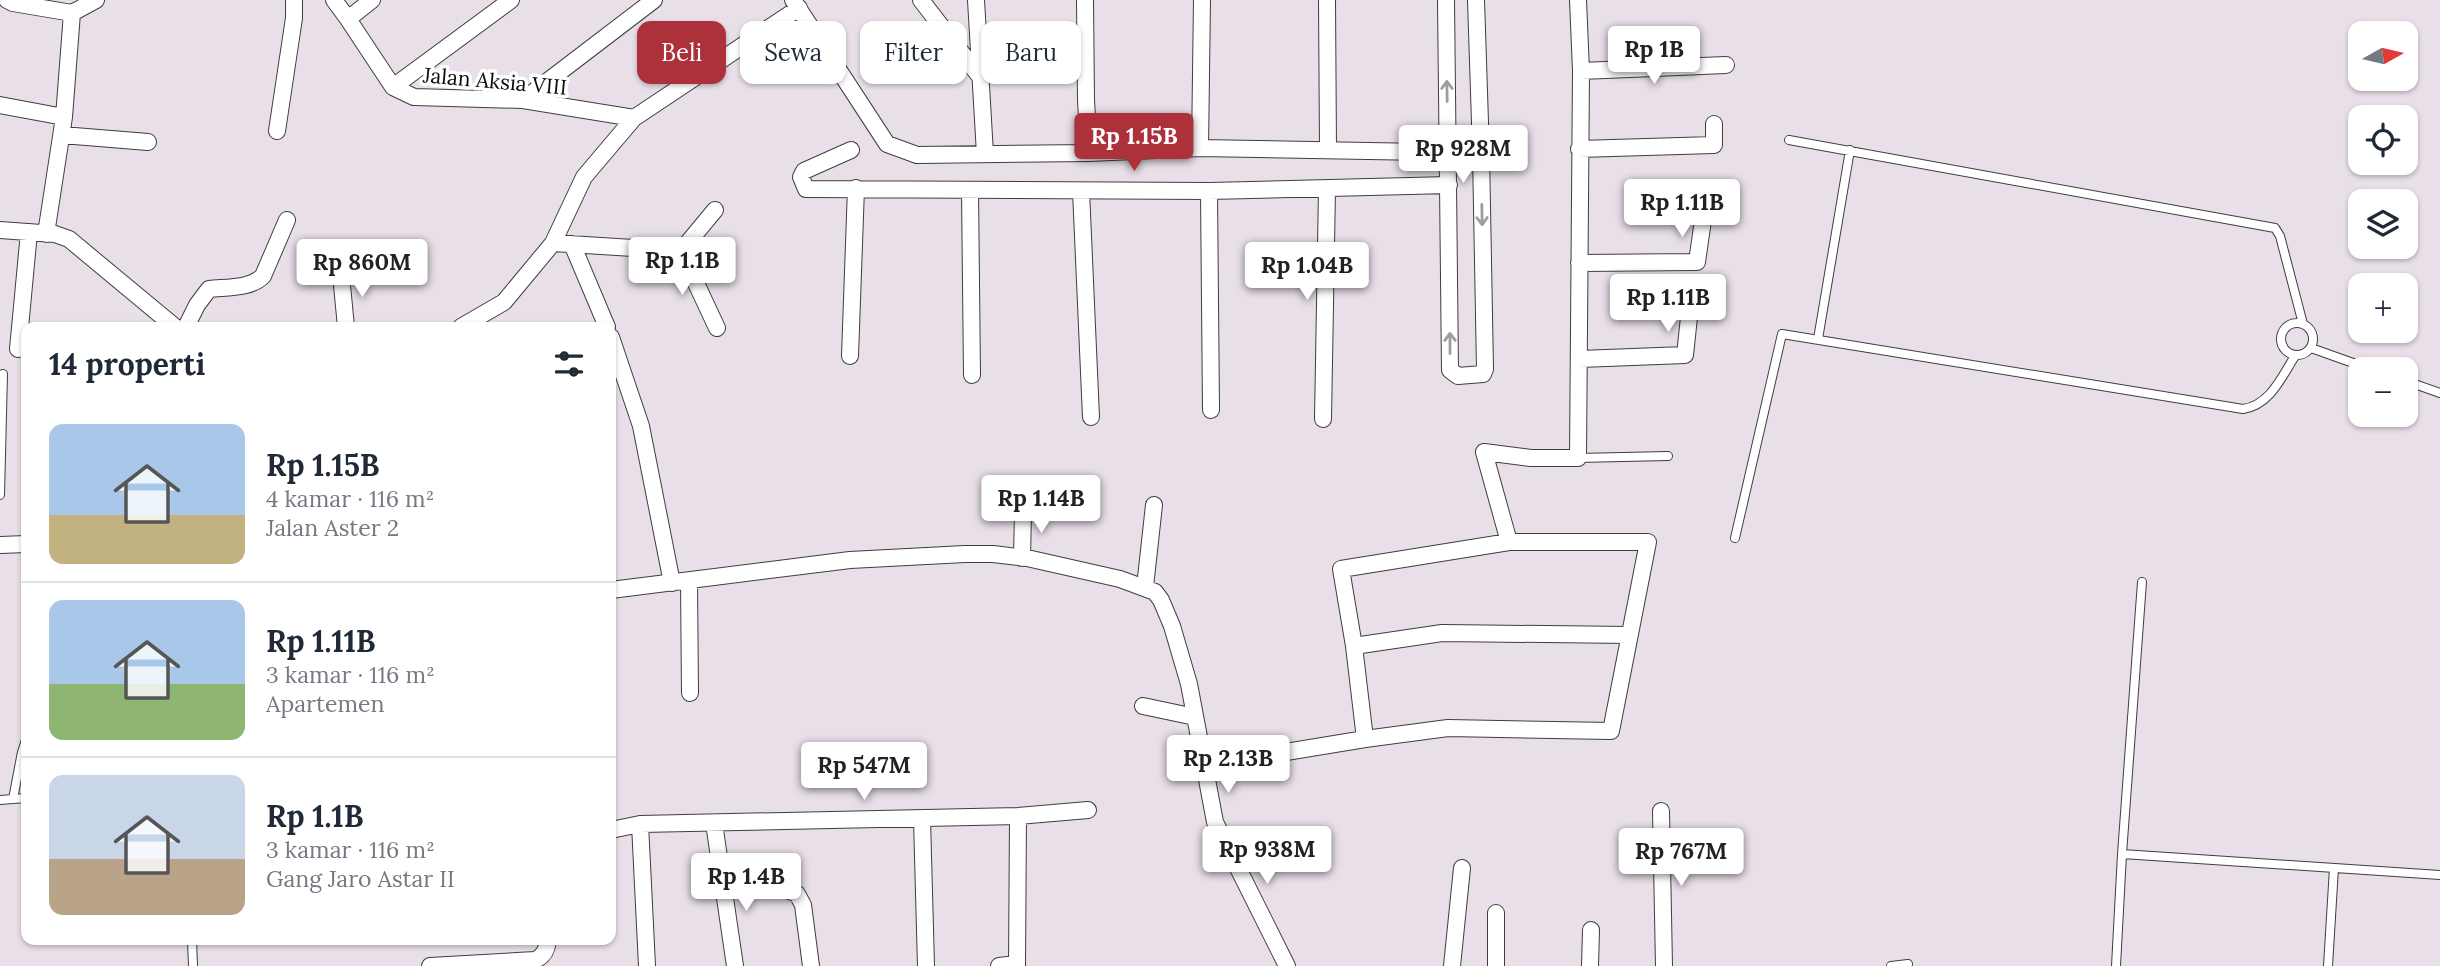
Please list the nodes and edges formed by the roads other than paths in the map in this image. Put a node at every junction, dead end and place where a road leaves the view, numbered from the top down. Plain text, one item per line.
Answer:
1 (7, 0) edge
2 (96, 0) edge
3 (294, 0) edge
4 (334, 0) edge
5 (372, 0) edge
6 (511, 0) edge
7 (654, 0) edge
8 (921, 0) edge
9 (976, 0) edge
10 (1085, 0) edge
11 (1202, 0) edge
12 (1327, 0) edge
13 (1446, 0) edge
14 (1476, 0) edge
15 (1578, 0) edge
16 (796, 4) edge
17 (72, 13) junction
18 (353, 15) junction
19 (1726, 65) dead end
20 (1581, 71) junction
21 (981, 78) joint
22 (981, 84) edge
23 (393, 87) junction
24 (523, 100) junction
25 (0, 105) edge
26 (64, 117) junction
27 (634, 118) junction
28 (1714, 124) dead end
29 (277, 131) dead end
30 (62, 135) junction
31 (1789, 140) dead end
32 (148, 142) dead end
33 (1200, 148) junction
34 (1328, 149) junction
35 (1579, 149) junction
36 (851, 150) dead end
37 (1850, 150) junction
38 (1088, 153) junction
39 (1448, 153) junction
40 (1481, 153) junction
41 (985, 154) junction
42 (1449, 185) junction
43 (856, 188) junction
44 (1327, 189) junction
45 (970, 190) junction
46 (1081, 191) junction
47 (1209, 191) junction
48 (715, 210) dead end
49 (287, 220) dead end
50 (1703, 220) dead end
51 (0, 230) edge
52 (29, 232) junction
53 (46, 234) junction
54 (553, 243) junction
55 (572, 244) junction
56 (681, 251) junction
57 (1579, 263) junction
58 (341, 275) dead end
59 (1689, 317) dead end
60 (169, 322) edge
61 (188, 322) edge
62 (346, 322) edge
63 (470, 322) edge
64 (605, 322) edge
65 (2303, 324) junction
66 (717, 328) dead end
67 (1818, 340) junction
68 (2311, 348) junction
69 (18, 349) dead end
70 (616, 352) edge
71 (850, 356) dead end
72 (2295, 356) junction
73 (1580, 359) junction
74 (2348, 361) edge
75 (3, 374) dead end
76 (972, 375) dead end
77 (2418, 385) edge
78 (2440, 393) edge
79 (1211, 411) dead end
80 (1091, 417) dead end
81 (1323, 419) dead end
82 (1668, 456) dead end
83 (1578, 458) junction
84 (0, 495) edge
85 (1154, 505) dead end
86 (1023, 512) dead end
87 (1735, 538) dead end
88 (1508, 541) junction
89 (21, 544) edge
90 (0, 545) edge
91 (1022, 558) junction
92 (689, 581) junction
93 (2142, 582) dead end
94 (672, 583) junction
95 (1145, 587) junction
96 (616, 589) edge
97 (1630, 635) junction
98 (1354, 646) junction
99 (690, 693) dead end
100 (1143, 706) dead end
101 (1195, 717) junction
102 (1365, 739) junction
103 (1280, 753) dead end
104 (21, 757) edge
105 (21, 798) edge
106 (13, 799) junction
107 (0, 800) edge
108 (1088, 810) dead end
109 (1661, 811) dead end
110 (1018, 816) junction
111 (922, 819) junction
112 (714, 823) junction
113 (640, 824) junction
114 (616, 829) edge
115 (2122, 854) junction
116 (1462, 868) dead end
117 (2333, 869) junction
118 (2440, 875) edge
119 (723, 880) junction
120 (1496, 913) dead end
121 (1591, 930) dead end
122 (192, 945) edge
123 (548, 945) edge
124 (1908, 964) dead end
125 (1017, 965) edge
126 (193, 966) edge
127 (430, 966) edge
128 (647, 966) edge
129 (735, 966) edge
130 (811, 966) edge
131 (926, 966) edge
132 (999, 966) edge
133 (1287, 966) edge
134 (1452, 966) edge
135 (1496, 966) edge
136 (1590, 966) edge
137 (1664, 966) edge
138 (1891, 966) edge
139 (2116, 966) edge
140 (2328, 966) edge

1 - 17 street
2 - 17 street
3 - 29 street
4 - 18 street, Jalan Aksia VIII
5 - 18 street
6 - 23 street
7 - 24 street
8 - 21 street
9 - 21 street
10 - 38 street
11 - 33 street
12 - 34 street
39 -> 13 street
14 - 40 street
15 - 20 street
16 - 27 street
16 - 41 street
17 - 26 street
18 - 23 street, Jalan Aksia VIII
19 - 20 street
20 - 35 street
22 - 41 street
23 - 24 street, Jalan Aksia VIII
24 - 27 street, Jalan Aksia VIII
25 - 26 street
26 - 30 street
27 - 54 street
28 - 35 street
30 - 32 street
30 - 53 street
31 - 37 lane
33 - 34 street
33 - 38 street
34 - 39 street
35 - 57 street
36 - 43 street
37 - 65 lane
37 - 67 lane
38 - 41 street
39 - 40 street
39 - 42 street
40 -> 42 street
42 - 44 street
43 - 45 street
43 - 71 street
44 - 47 street
44 - 81 street
45 - 46 street
45 - 76 street
46 - 47 street
46 - 80 street
47 - 79 street
48 - 56 street
49 - 61 street
50 - 57 street
51 - 52 street
52 - 53 street
52 - 69 street
53 - 60 street
54 - 55 street
54 - 63 street
55 - 56 street
55 - 64 street
56 - 66 street
57 - 73 street
58 - 62 street
59 - 73 street
65 - 68 lane
65 - 72 lane
67 - 72 lane
67 - 87 lane
68 - 72 lane
68 - 74 lane
70 - 94 street
73 - 83 street
75 - 84 lane
77 - 78 lane
82 - 83 lane
83 - 88 street
85 - 95 street
86 - 91 street
88 - 97 street
88 - 98 street
89 - 90 street
91 - 92 street
91 - 95 street
92 - 94 street
92 - 99 street
93 - 115 lane
94 - 96 street
95 - 101 street
97 - 98 street
97 - 102 street
98 - 102 street
100 - 101 street
101 - 133 street
102 - 103 street
104 - 106 lane
105 - 106 lane
106 - 107 lane
108 - 110 street
109 - 137 street
110 - 111 street
110 - 125 street
111 - 112 street
111 - 131 street
112 - 113 street
112 - 119 street
113 - 114 street
113 - 128 street
115 - 117 lane
115 - 139 lane
116 - 134 street
117 - 118 lane
117 - 140 lane
119 - 129 street
119 - 130 street
120 - 135 street
121 - 136 street
122 - 126 lane
123 - 127 street
124 - 138 lane
125 - 132 street

